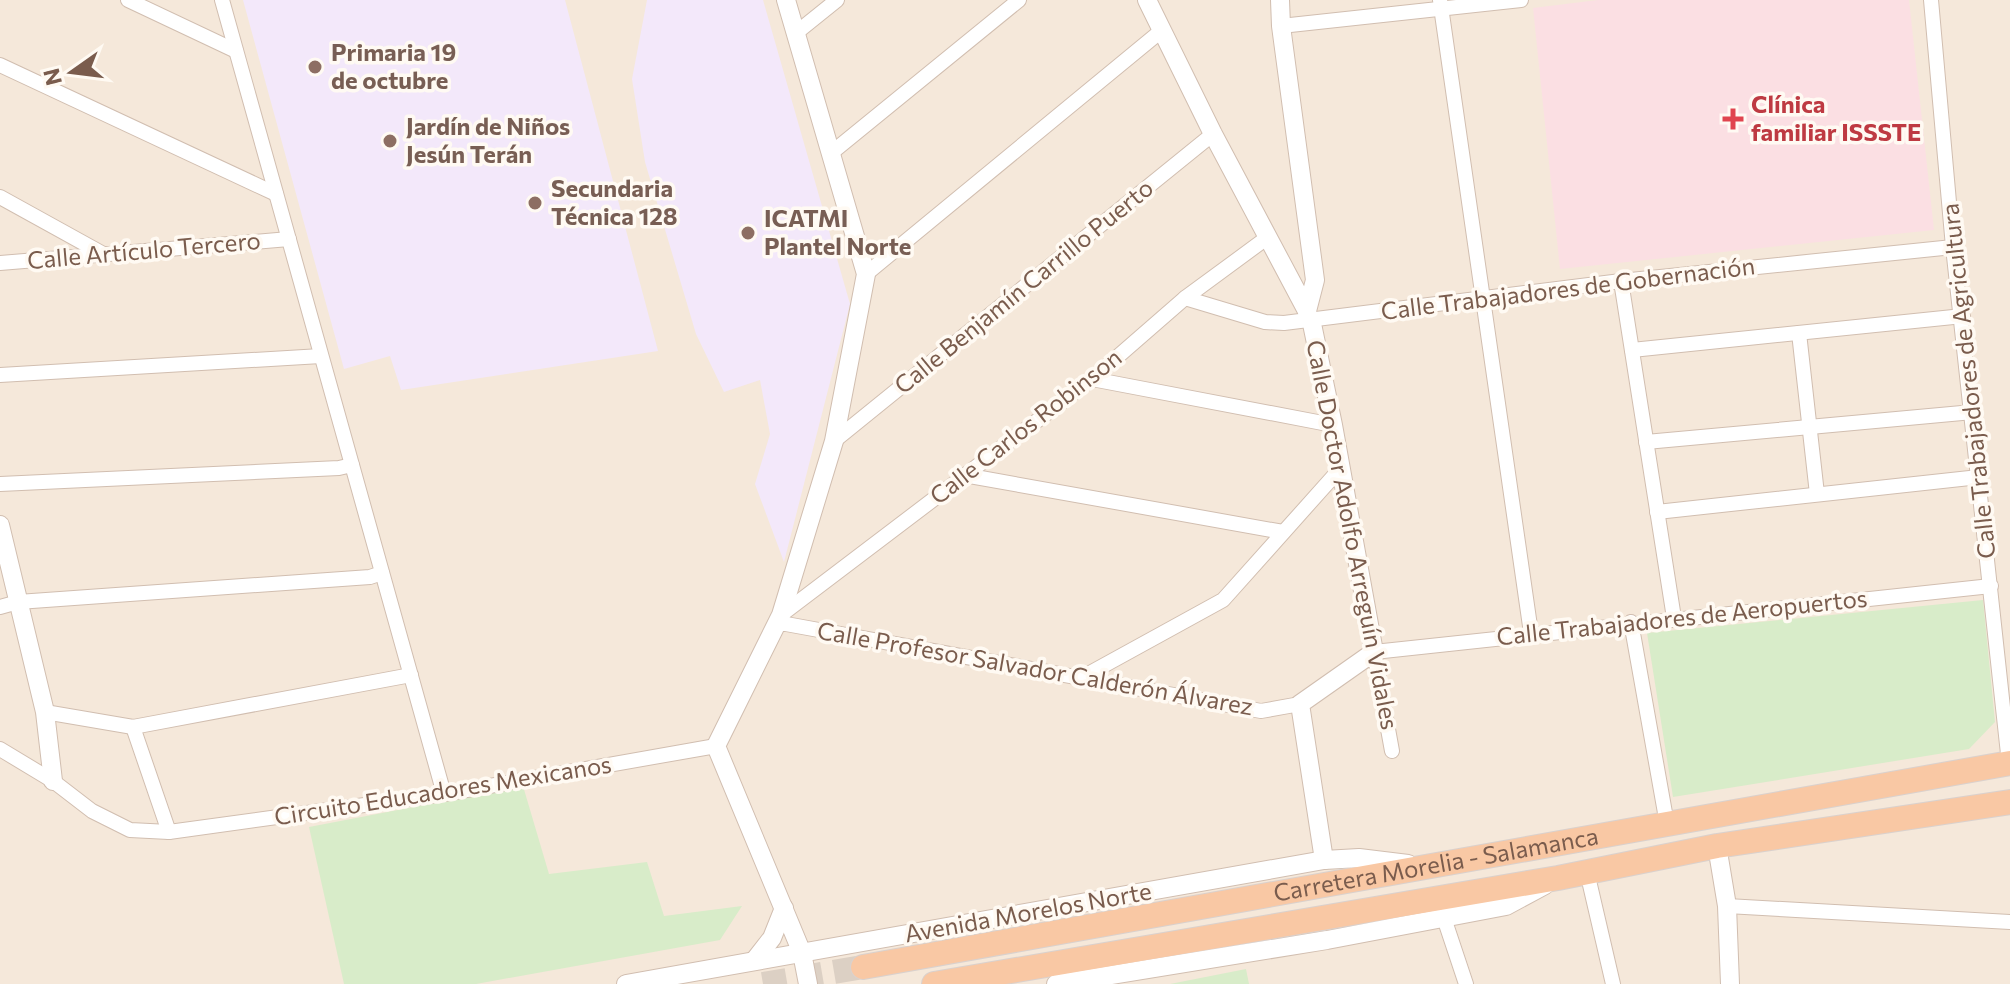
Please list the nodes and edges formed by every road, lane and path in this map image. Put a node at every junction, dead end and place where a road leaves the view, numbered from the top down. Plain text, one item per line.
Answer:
1 (128, 0) edge
2 (222, 0) edge
3 (786, 0) edge
4 (837, 0) edge
5 (1019, 0) edge
6 (1147, 0) edge
7 (1280, 0) edge
8 (1521, 0) edge
9 (1931, 0) edge
10 (1441, 4) edge
11 (1281, 26) junction
12 (1161, 31) junction
13 (796, 33) junction
14 (236, 51) junction
15 (0, 65) edge
16 (1213, 134) junction
17 (830, 154) junction
18 (276, 194) junction
19 (0, 197) edge
20 (1268, 237) junction
21 (289, 239) junction
22 (1953, 247) junction
23 (106, 255) junction
24 (0, 263) edge
25 (866, 274) junction
26 (1621, 281) junction
27 (1185, 298) junction
28 (1482, 298) junction
29 (1309, 315) junction
30 (1963, 316) junction
31 (1799, 333) junction
32 (1632, 350) junction
33 (321, 356) junction
34 (0, 375) edge
35 (1092, 379) junction
36 (1973, 412) junction
37 (1333, 425) junction
38 (1809, 427) junction
39 (834, 441) junction
40 (1646, 442) junction
41 (352, 465) junction
42 (1340, 469) junction
43 (964, 475) junction
44 (1979, 477) junction
45 (0, 484) edge
46 (1817, 494) junction
47 (1657, 512) junction
48 (0, 525) edge
49 (1283, 532) junction
50 (382, 573) junction
51 (1991, 586) junction
52 (9, 604) edge
53 (1674, 618) junction
54 (778, 620) junction
55 (1631, 622) junction
56 (1531, 633) junction
57 (1374, 652) junction
58 (411, 675) junction
59 (1081, 678) junction
60 (1300, 704) junction
61 (45, 712) junction
62 (133, 727) junction
63 (716, 746) junction
64 (0, 749) edge
65 (1392, 751) dead end
66 (2009, 763) edge
67 (53, 781) junction
68 (444, 794) junction
69 (2010, 802) edge
70 (1667, 824) junction
71 (169, 832) junction
72 (1717, 846) junction
73 (1324, 860) junction
74 (1431, 867) junction
75 (1587, 872) junction
76 (1558, 878) junction
77 (1727, 906) junction
78 (784, 908) junction
79 (1444, 918) junction
80 (2010, 922) edge
81 (802, 953) junction
82 (754, 961) junction
83 (863, 967) tunnel mouth
84 (626, 984) edge
85 (808, 984) edge
86 (934, 984) edge
87 (1056, 984) edge
88 (1466, 984) edge
89 (1613, 984) edge
90 (1730, 984) edge

1 - 14 street
2 - 14 street
3 - 13 street
4 - 13 street
5 - 17 street
6 - 12 street
7 - 11 street
8 - 10 street
9 - 22 street, Calle Trabajadores de Agricultura
10 - 11 street
10 - 28 street
11 - 29 street
12 - 16 street
12 - 25 street
13 - 17 street
14 - 18 street
15 - 18 street
16 - 20 street
16 - 39 street, Calle Benjamín Carrillo Puerto
17 - 25 street
18 - 21 street
19 - 23 street
20 - 27 street, Calle Carlos Robinson
20 - 29 street
21 - 23 street, Calle Artículo Tercero
21 - 33 street
22 - 26 street, Calle Trabajadores de Gobernación
22 - 30 street, Calle Trabajadores de Agricultura
23 - 24 street, Calle Artículo Tercero
25 - 39 street
26 - 28 street, Calle Trabajadores de Gobernación
26 - 32 street
27 - 29 street, Calle Trabajadores de Gobernación
27 - 35 street, Calle Carlos Robinson
28 - 29 street, Calle Trabajadores de Gobernación
28 - 56 street
29 - 37 street, Calle Doctor Adolfo Arreguín Vidales
30 - 31 street
30 - 36 street, Calle Trabajadores de Agricultura
31 - 32 street
31 - 38 street
32 - 40 street
33 - 34 street
33 - 41 street
35 - 37 street
35 - 43 street, Calle Carlos Robinson
36 - 38 street
36 - 44 street, Calle Trabajadores de Agricultura
37 - 42 street, Calle Doctor Adolfo Arreguín Vidales
38 - 40 street
38 - 46 street
39 - 54 street
40 - 47 street
41 - 45 street
41 - 50 street
42 - 49 street
42 - 57 street, Calle Doctor Adolfo Arreguín Vidales
43 - 49 street
43 - 54 street, Calle Carlos Robinson
44 - 46 street
44 - 51 street, Calle Trabajadores de Agricultura
46 - 47 street
47 - 53 street
48 - 52 street
49 - 59 street
50 - 52 street
50 - 58 street
51 - 53 street, Calle Trabajadores de Aeropuertos
51 - 66 street, Calle Trabajadores de Agricultura
52 - 61 street
53 - 55 street, Calle Trabajadores de Aeropuertos
54 - 59 street, Calle Profesor Salvador Calderón Álvarez
54 - 63 street
55 - 56 street, Calle Trabajadores de Aeropuertos
55 - 70 street
56 - 57 street, Calle Trabajadores de Aeropuertos
57 - 60 street, Calle Profesor Salvador Calderón Álvarez
57 - 65 street, Calle Doctor Adolfo Arreguín Vidales
58 - 62 street
58 - 68 street
59 - 60 street, Calle Profesor Salvador Calderón Álvarez
60 - 73 street
61 - 62 street
61 - 67 street
62 - 71 street
63 - 68 street, Circuito Educadores Mexicanos
63 - 78 street
64 - 67 street, Circuito Educadores Mexicanos
66 - 70 highway, Carretera Morelia - Salamanca
67 - 71 street, Circuito Educadores Mexicanos
68 - 71 street, Circuito Educadores Mexicanos
69 - 72 highway, Carretera Morelia - Salamanca
70 - 74 highway, Carretera Morelia - Salamanca
72 - 75 highway, Carretera Morelia - Salamanca
72 - 77 street
73 - 74 street, Avenida Morelos Norte
73 - 81 street, Avenida Morelos Norte
74 - 83 highway, Carretera Morelia - Salamanca
75 - 76 highway, Carretera Morelia - Salamanca
75 - 89 street
76 - 79 street
76 - 86 highway, Carretera Morelia - Salamanca
77 - 80 street
77 - 90 street
78 - 81 street
78 - 82 street
79 - 87 street
79 - 88 street
81 - 82 street, Avenida Morelos Norte
81 - 85 street
82 - 84 street, Avenida Morelos Norte

